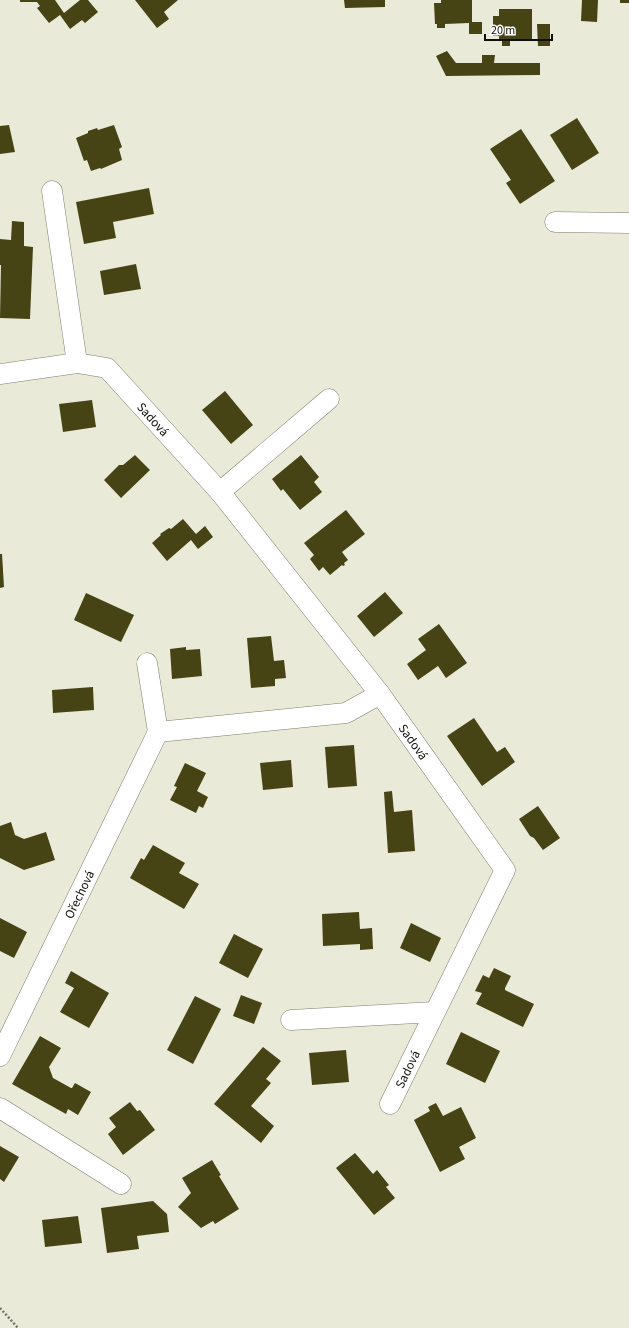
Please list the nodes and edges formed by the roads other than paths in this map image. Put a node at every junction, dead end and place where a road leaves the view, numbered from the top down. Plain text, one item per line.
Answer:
1 (52, 191) dead end
2 (555, 222) dead end
3 (629, 223) edge
4 (77, 363) junction
5 (0, 374) edge
6 (329, 399) dead end
7 (220, 492) junction
8 (147, 663) dead end
9 (380, 694) junction
10 (158, 732) junction
11 (434, 1012) junction
12 (291, 1020) dead end
13 (0, 1056) edge
14 (390, 1104) dead end
15 (0, 1108) edge
16 (121, 1184) dead end

1 - 4 street
2 - 3 street
4 - 5 street, Sadová
4 - 7 street, Sadová
6 - 7 street
7 - 9 street, Sadová
8 - 10 street
9 - 10 street
9 - 11 street, Sadová
10 - 13 street, Ořechová
11 - 12 street
11 - 14 street, Sadová
15 - 16 street

